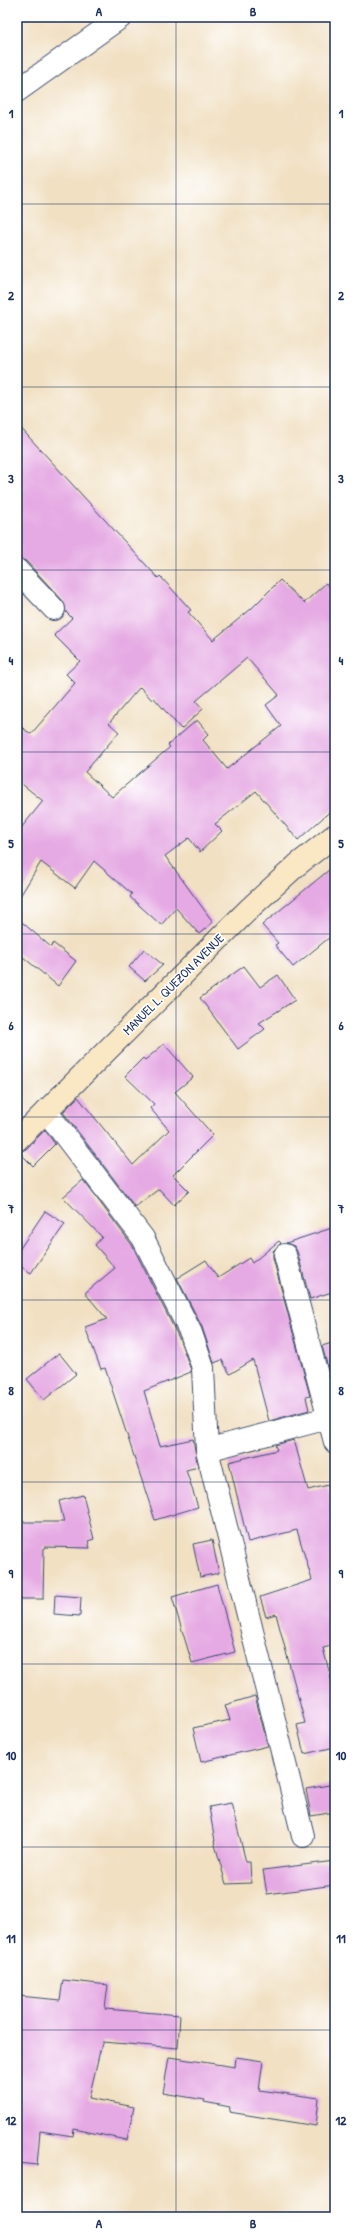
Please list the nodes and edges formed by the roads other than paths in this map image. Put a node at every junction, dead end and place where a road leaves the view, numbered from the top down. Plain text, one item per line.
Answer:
1 (121, 17) edge
2 (17, 91) edge
3 (17, 570) edge
4 (54, 609) dead end
5 (335, 835) edge
6 (46, 1111) junction
7 (17, 1140) edge
8 (285, 1255) dead end
9 (328, 1418) junction
10 (335, 1442) edge
11 (207, 1450) junction
12 (303, 1836) dead end

1 - 2 street
3 - 4 street
5 - 6 main road, MANUEL L. QUEZON AVENUE
6 - 7 main road, MANUEL L. QUEZON AVENUE
6 - 11 street
8 - 9 street
9 - 10 street
9 - 11 street
11 - 12 street

